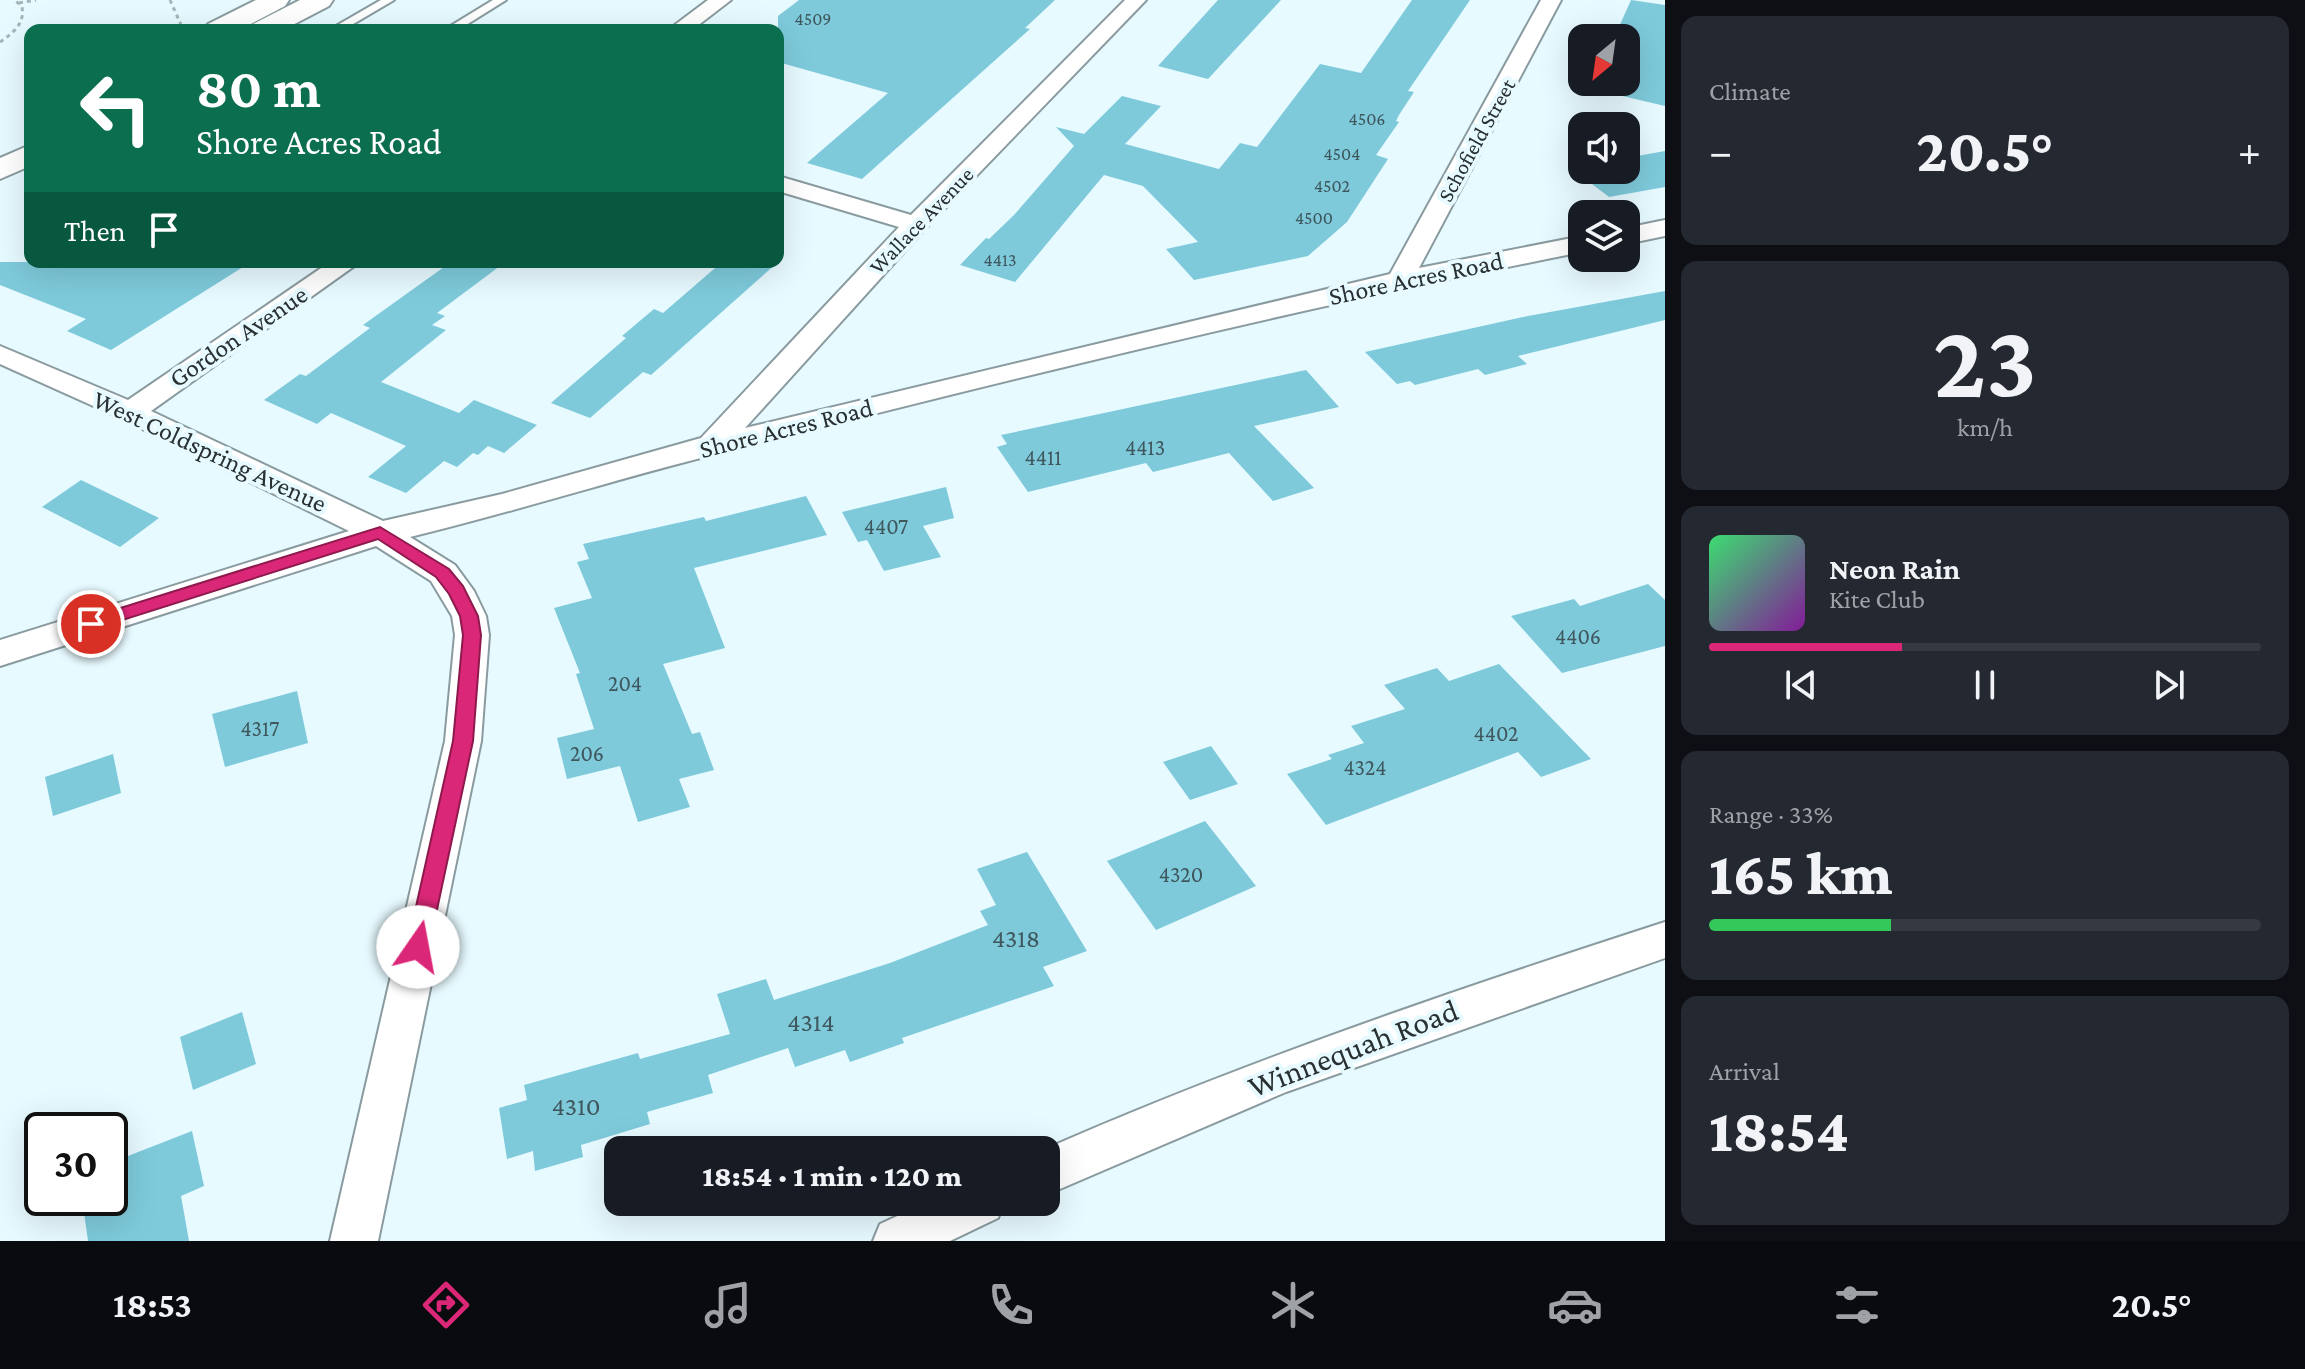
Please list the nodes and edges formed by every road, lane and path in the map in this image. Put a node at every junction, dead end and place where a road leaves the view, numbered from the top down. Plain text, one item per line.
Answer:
1 (36, 0) edge
2 (170, 0) edge
3 (276, 0) edge
4 (320, 0) edge
5 (389, 0) edge
6 (501, 0) edge
7 (721, 0) edge
8 (1136, 0) edge
9 (1551, 0) edge
10 (17, 2) edge
11 (181, 24) edge
12 (231, 24) edge
13 (275, 24) edge
14 (346, 24) edge
15 (460, 24) edge
16 (687, 24) edge
17 (0, 42) edge
18 (24, 130) edge
19 (0, 143) edge
20 (24, 157) edge
21 (0, 170) edge
22 (784, 185) edge
23 (916, 224) junction
24 (1665, 228) edge
25 (1640, 233) edge
26 (1568, 247) edge
27 (338, 268) edge
28 (1400, 280) junction
29 (0, 354) edge
30 (130, 412) junction
31 (712, 445) junction
32 (380, 533) junction
33 (0, 653) edge
34 (1665, 940) edge
35 (1060, 1166) edge
36 (965, 1219) edge
37 (354, 1241) edge
38 (897, 1241) edge

1 - 10 path
2 - 11 path
3 - 12 street
4 - 13 street
5 - 14 lane
6 - 15 lane
7 - 16 street
8 - 23 street, Wallace Avenue
9 - 28 street, Schofield Street
10 - 17 path
18 - 19 street
20 - 21 street
22 - 23 street
23 - 31 street, Wallace Avenue
24 - 25 street
26 - 28 street, Shore Acres Road
27 - 30 street, Gordon Avenue
28 - 31 street, Shore Acres Road
29 - 30 street, West Coldspring Avenue
30 - 32 street, West Coldspring Avenue
31 - 32 street, Shore Acres Road
32 - 33 street, Shore Acres Road
32 - 37 street, West Coldspring Avenue
34 - 35 street, Winnequah Road
36 - 38 street

